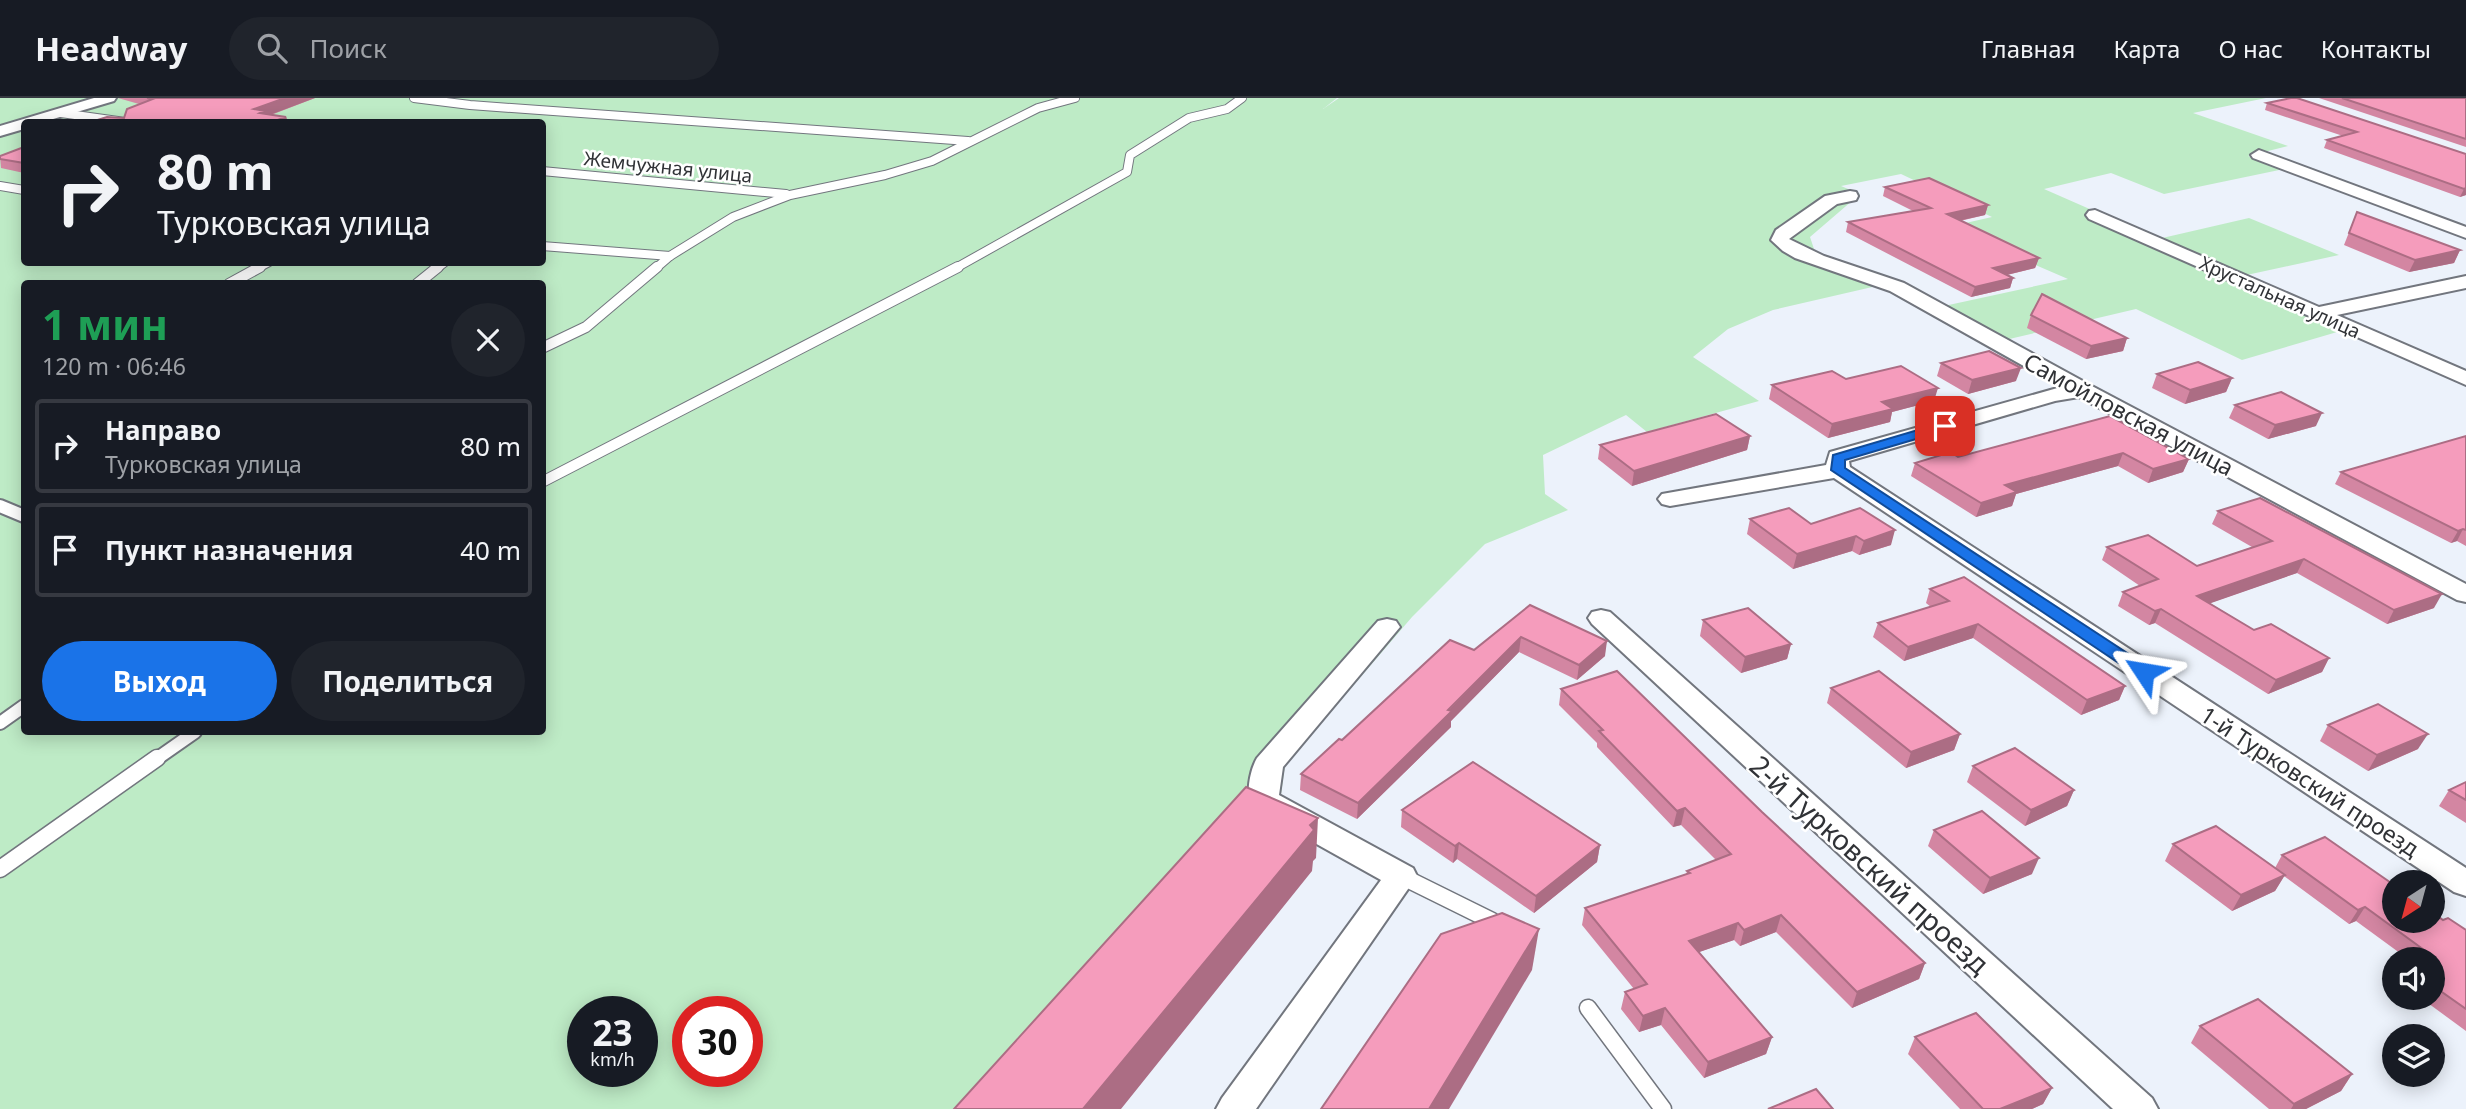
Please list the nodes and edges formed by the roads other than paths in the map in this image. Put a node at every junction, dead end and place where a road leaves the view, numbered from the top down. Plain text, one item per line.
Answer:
1 (109, 98) edge
2 (414, 98) edge
3 (1074, 98) edge
4 (1242, 98) edge
5 (61, 113) junction
6 (41, 119) edge
7 (103, 119) edge
8 (21, 125) edge
9 (0, 131) edge
10 (968, 141) junction
11 (2259, 155) dead end
12 (546, 171) edge
13 (0, 186) edge
14 (21, 190) edge
15 (790, 195) junction
16 (1850, 196) dead end
17 (2095, 215) dead end
18 (2466, 233) edge
19 (546, 246) edge
20 (670, 256) junction
21 (262, 266) edge
22 (440, 266) edge
23 (236, 280) edge
24 (422, 280) edge
25 (2466, 282) edge
26 (2316, 313) junction
27 (546, 346) edge
28 (2466, 379) edge
29 (2082, 390) junction
30 (1838, 470) junction
31 (546, 479) edge
32 (1670, 499) dead end
33 (0, 506) edge
34 (21, 515) edge
35 (2466, 594) edge
36 (1601, 618) dead end
37 (1387, 628) dead end
38 (21, 708) edge
39 (0, 723) edge
40 (191, 735) edge
41 (0, 869) edge
42 (1401, 876) junction
43 (2466, 884) edge
44 (1492, 921) edge
45 (1588, 1008) dead end
46 (1235, 1109) edge
47 (1663, 1109) edge
48 (2139, 1109) edge

1 - 5 street
2 - 10 lane
3 - 10 lane
4 - 31 lane
5 - 6 street
5 - 7 lane
8 - 9 street
10 - 15 lane
11 - 18 street
12 - 15 lane, Жемчужная улица
13 - 14 lane
15 - 20 lane
16 - 29 street, Самойловская улица
17 - 26 street, Хрустальная улица
19 - 20 lane
20 - 27 lane
21 - 23 lane
22 - 24 lane
25 - 26 street
26 - 28 street, Хрустальная улица
29 - 30 street
29 - 35 street, Самойловская улица
30 - 32 street
30 - 43 street, 1-й Турковский проезд
33 - 34 lane
36 - 48 street, 2-й Турковский проезд
37 - 42 street
38 - 39 lane
40 - 41 lane
42 - 44 lane
42 - 46 street
45 - 47 lane

